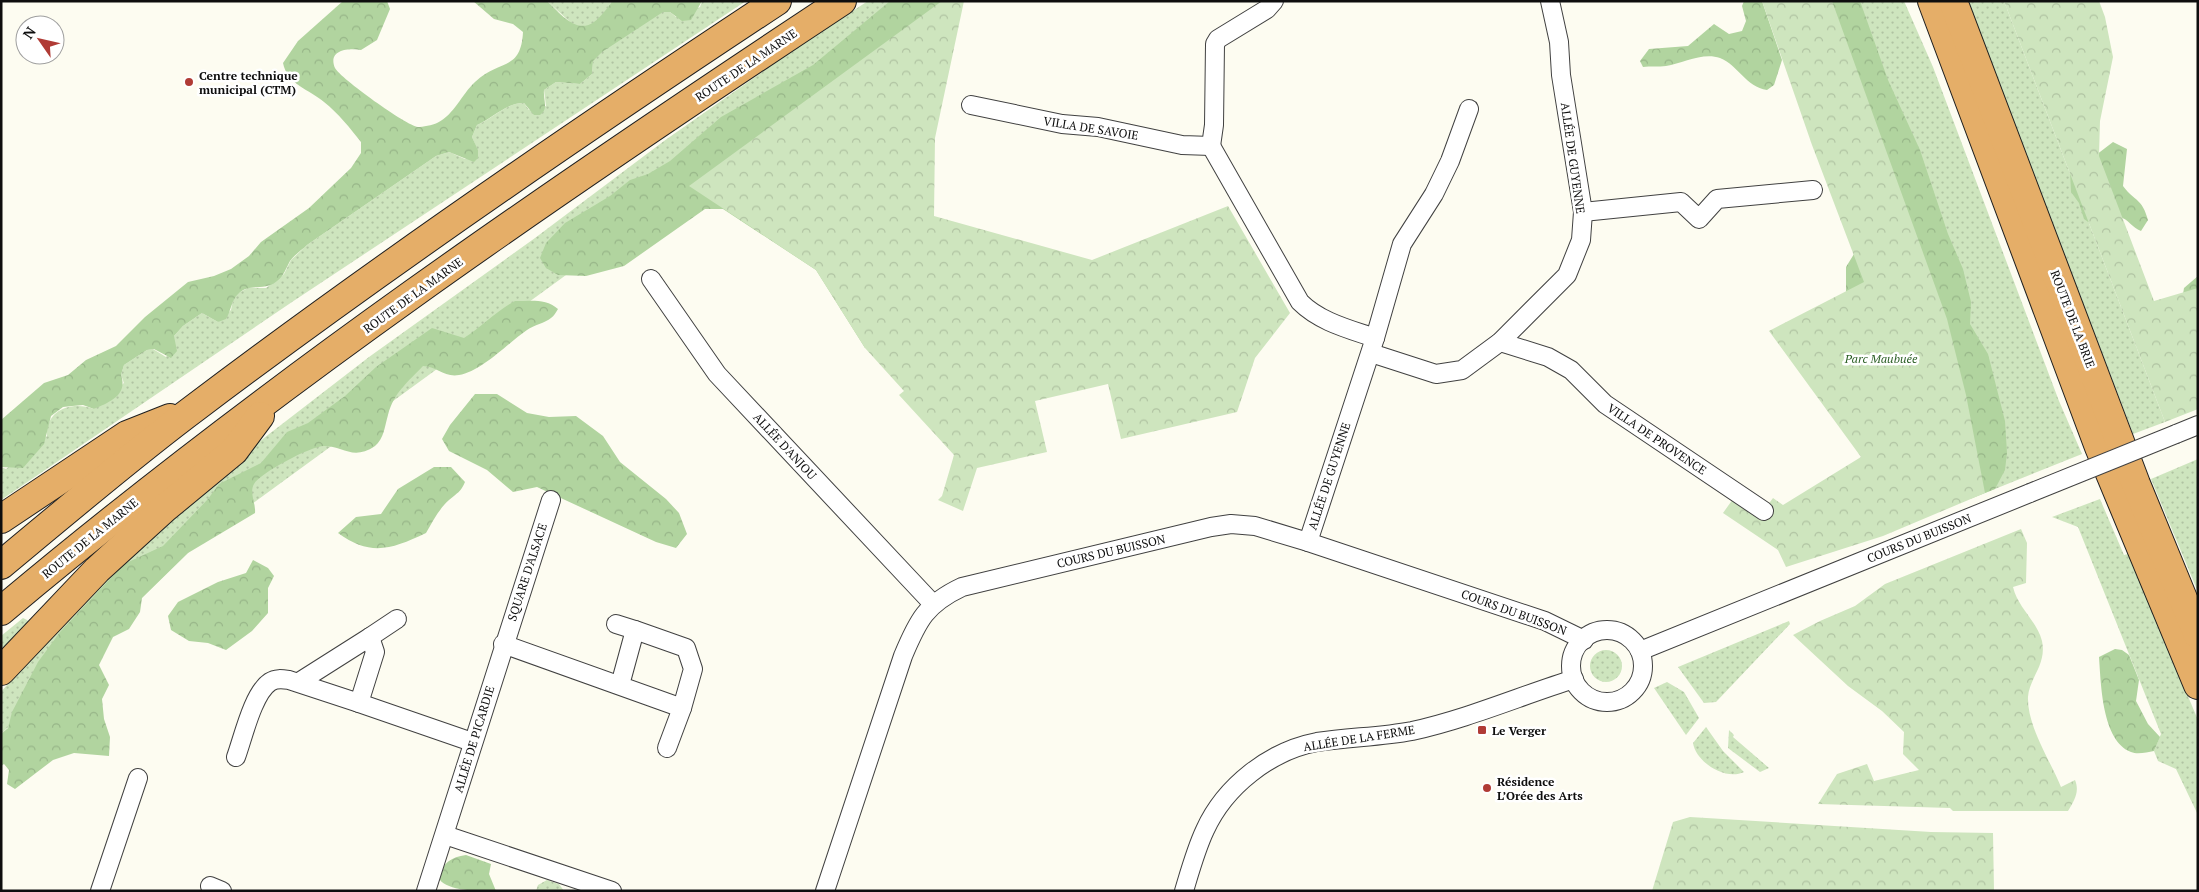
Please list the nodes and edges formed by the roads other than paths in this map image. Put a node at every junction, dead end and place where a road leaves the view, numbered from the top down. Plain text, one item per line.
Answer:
1 (777, 1) edge
2 (842, 1) edge
3 (1274, 1) edge
4 (1550, 1) edge
5 (1919, 1) edge
6 (1932, 1) edge
7 (1953, 1) edge
8 (1963, 83) junction
9 (971, 105) dead end
10 (1470, 109) dead end
11 (1211, 146) junction
12 (1813, 190) dead end
13 (1583, 212) junction
14 (650, 279) dead end
15 (1500, 342) junction
16 (1373, 346) junction
17 (276, 395) junction
18 (194, 408) junction
19 (2198, 425) edge
20 (551, 500) dead end
21 (1764, 511) dead end
22 (1, 520) edge
23 (1308, 542) junction
24 (1, 565) edge
25 (933, 604) junction
26 (1, 611) edge
27 (397, 620) dead end
28 (616, 624) dead end
29 (635, 630) junction
30 (2198, 635) edge
31 (370, 636) junction
32 (1584, 640) junction
33 (504, 644) junction
34 (1640, 652) junction
35 (1, 671) edge
36 (1574, 679) junction
37 (299, 682) junction
38 (620, 685) junction
39 (2198, 685) edge
40 (359, 703) junction
41 (682, 708) junction
42 (472, 742) junction
43 (668, 748) dead end
44 (236, 757) dead end
45 (138, 778) dead end
46 (445, 835) junction
47 (100, 891) edge
48 (426, 891) edge
49 (612, 891) edge
50 (825, 891) edge
51 (1184, 891) edge

1 - 18 highway
2 - 17 highway, ROUTE DE LA MARNE
3 - 11 street
4 - 13 street, ALLÉE DE GUYENNE
5 - 8 highway
6 - 8 highway, ROUTE DE LA BRIE
7 - 30 highway, ROUTE DE LA BRIE
8 - 39 highway, ROUTE DE LA BRIE
9 - 11 street, VILLA DE SAVOIE
10 - 16 street
11 - 16 street, ALLÉE DE GUYENNE
12 - 13 street
13 - 15 street, ALLÉE DE GUYENNE
14 - 25 street, ALLÉE D'ANJOU
15 - 16 street, ALLÉE DE GUYENNE
15 - 21 street, VILLA DE PROVENCE
16 - 23 street, ALLÉE DE GUYENNE
17 - 26 highway, ROUTE DE LA MARNE
17 - 35 highway
18 - 22 highway
18 - 24 highway
19 - 34 street, COURS DU BUISSON, bridge
20 - 33 street, SQUARE D'ALSACE
23 - 25 street, COURS DU BUISSON
23 - 32 street, COURS DU BUISSON
25 - 50 street, COURS DU BUISSON
27 - 31 street
28 - 29 street
29 - 38 street
29 - 41 street
31 - 37 street
31 - 40 street
32 - 34 street
32 - 36 street
33 - 38 street
33 - 42 street, ALLÉE DE PICARDIE
34 - 36 street
36 - 51 street, ALLÉE DE LA FERME
37 - 40 street
37 - 44 street
38 - 41 street
40 - 42 street
41 - 43 street
42 - 46 street, ALLÉE DE PICARDIE
45 - 47 street
46 - 48 street, ALLÉE DE PICARDIE
46 - 49 street

